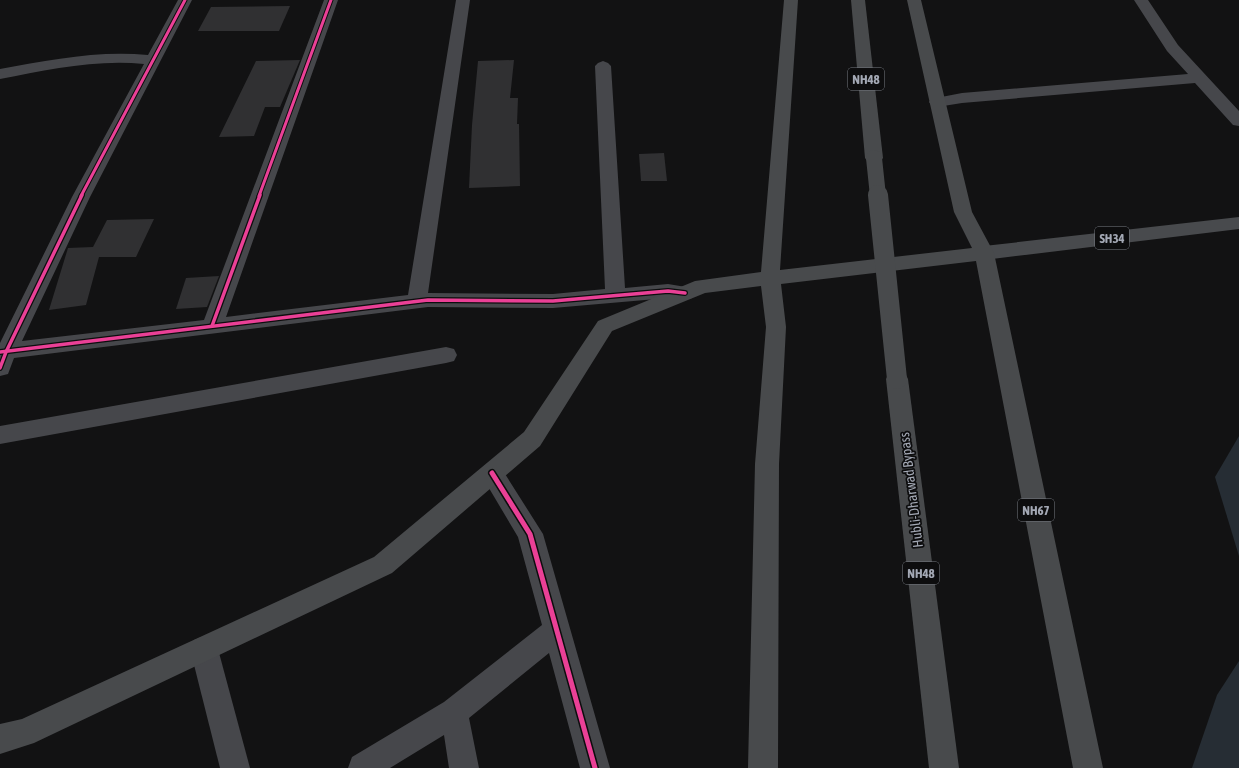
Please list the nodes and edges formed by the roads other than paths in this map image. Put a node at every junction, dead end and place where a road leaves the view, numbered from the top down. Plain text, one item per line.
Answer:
1 (185, 0) edge
2 (331, 0) edge
3 (462, 0) edge
4 (791, 0) edge
5 (858, 0) edge
6 (914, 0) edge
7 (1141, 0) edge
8 (154, 60) junction
9 (602, 66) dead end
10 (0, 74) edge
11 (1199, 78) junction
12 (937, 102) junction
13 (1239, 121) edge
14 (1239, 223) edge
15 (984, 253) junction
16 (770, 278) junction
17 (685, 292) junction
18 (615, 296) junction
19 (417, 301) junction
20 (212, 326) junction
21 (446, 355) dead end
22 (2, 357) edge
23 (0, 435) edge
24 (492, 473) junction
25 (557, 630) junction
26 (204, 649) junction
27 (454, 712) junction
28 (0, 740) edge
29 (235, 768) edge
30 (363, 768) edge
31 (464, 768) edge
32 (595, 768) edge
33 (762, 768) edge
34 (944, 768) edge
35 (1088, 768) edge

1 - 8 street
2 - 20 street
3 - 19 street
4 - 16 highway
5 - 34 highway, Hubli-Dharwad Bypass / NH48, bridge
6 - 12 highway
7 - 11 street
8 - 10 street
8 - 22 street
9 - 18 street
11 - 12 street
11 - 13 street
12 - 15 highway
14 - 15 main road, SH34
15 - 16 highway
15 - 35 highway, NH67
16 - 17 highway
16 - 33 highway
17 - 18 street
17 - 24 highway
18 - 19 street
19 - 20 street
20 - 22 street
21 - 23 street
24 - 25 street
24 - 26 highway
25 - 27 street
25 - 32 street
26 - 28 highway
26 - 29 street
27 - 30 street
27 - 31 street

